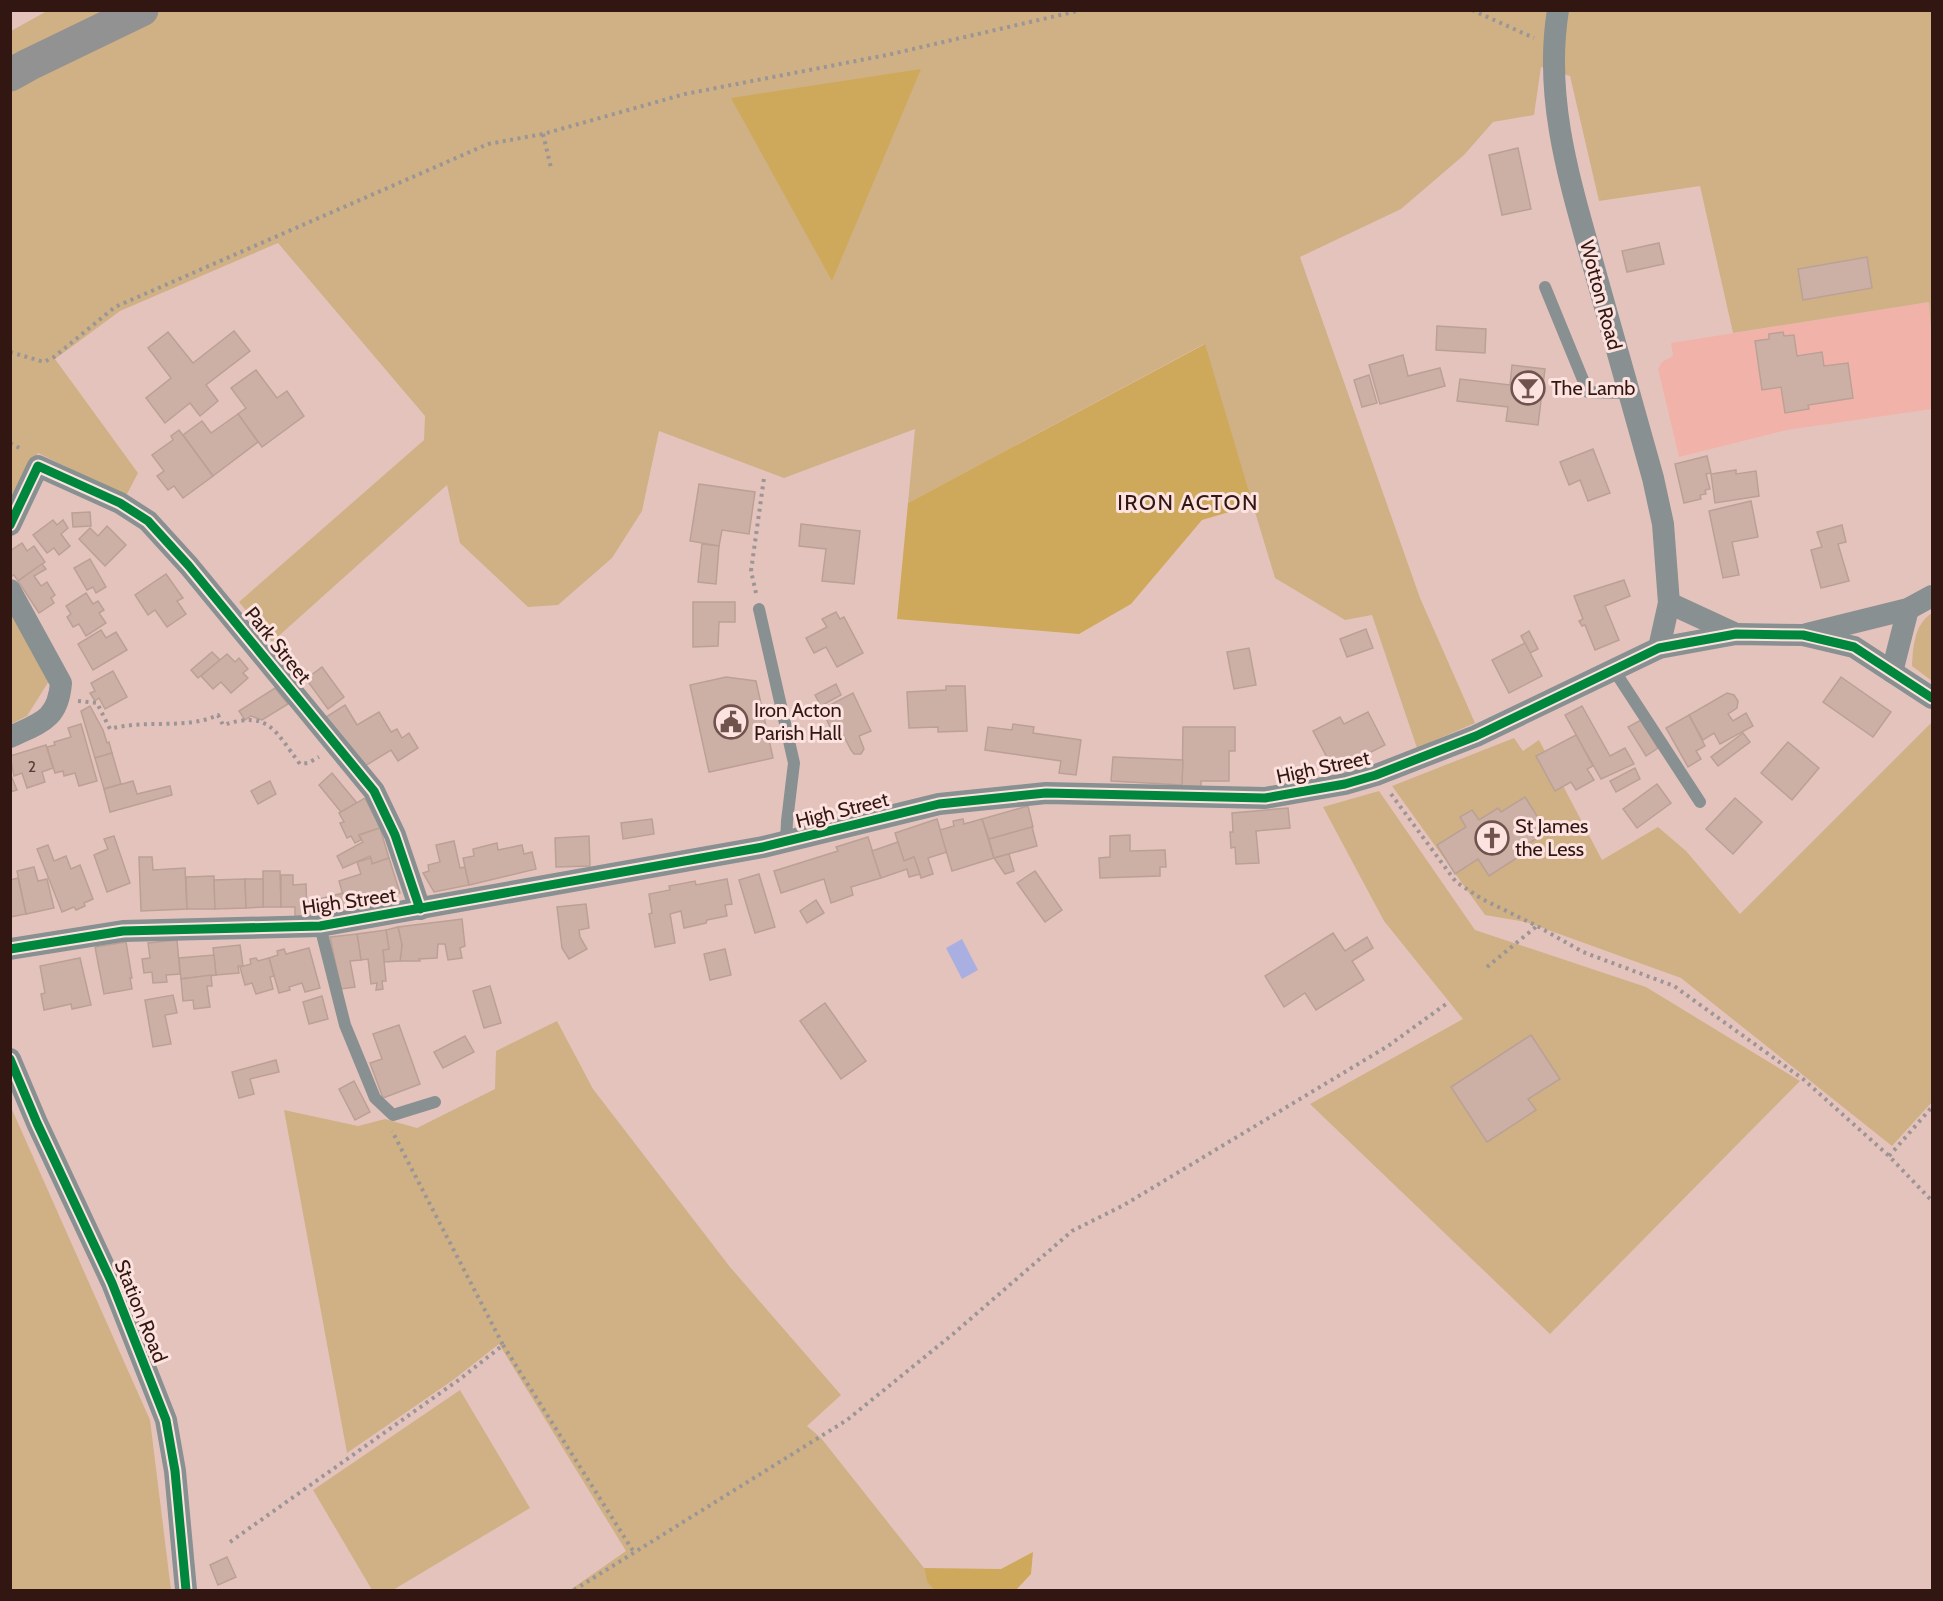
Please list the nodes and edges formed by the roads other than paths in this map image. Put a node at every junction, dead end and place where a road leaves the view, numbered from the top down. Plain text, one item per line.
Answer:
1 (142, 10) edge
2 (1558, 10) edge
3 (10, 75) edge
4 (1545, 287) dead end
5 (1629, 393) junction
6 (10, 525) edge
7 (10, 590) edge
8 (1932, 596) edge
9 (1669, 603) junction
10 (759, 609) road end
11 (1908, 609) junction
12 (1736, 634) junction
13 (1803, 635) junction
14 (1659, 648) junction
15 (1614, 670) junction
16 (1892, 672) junction
17 (1932, 698) edge
18 (10, 737) edge
19 (1700, 802) dead end
20 (786, 842) junction
21 (420, 909) junction
22 (320, 926) junction
23 (10, 949) edge
24 (10, 1059) edge
25 (435, 1102) dead end
26 (186, 1590) edge

1 - 3 main road
2 - 5 street, Wotton Road
4 - 5 lane
5 - 9 street, Wotton Road
6 - 21 street, Park Street
7 - 18 street
8 - 11 street
9 - 12 street
9 - 14 street, Wotton Road
10 - 20 lane
11 - 13 street
11 - 16 street
12 - 13 street
12 - 14 street, High Street
13 - 16 street
14 - 15 street, High Street
15 - 19 lane
15 - 20 street, High Street
16 - 17 street
20 - 21 street, High Street
21 - 22 street, High Street
22 - 23 street, High Street
22 - 25 lane
24 - 26 street, Station Road

